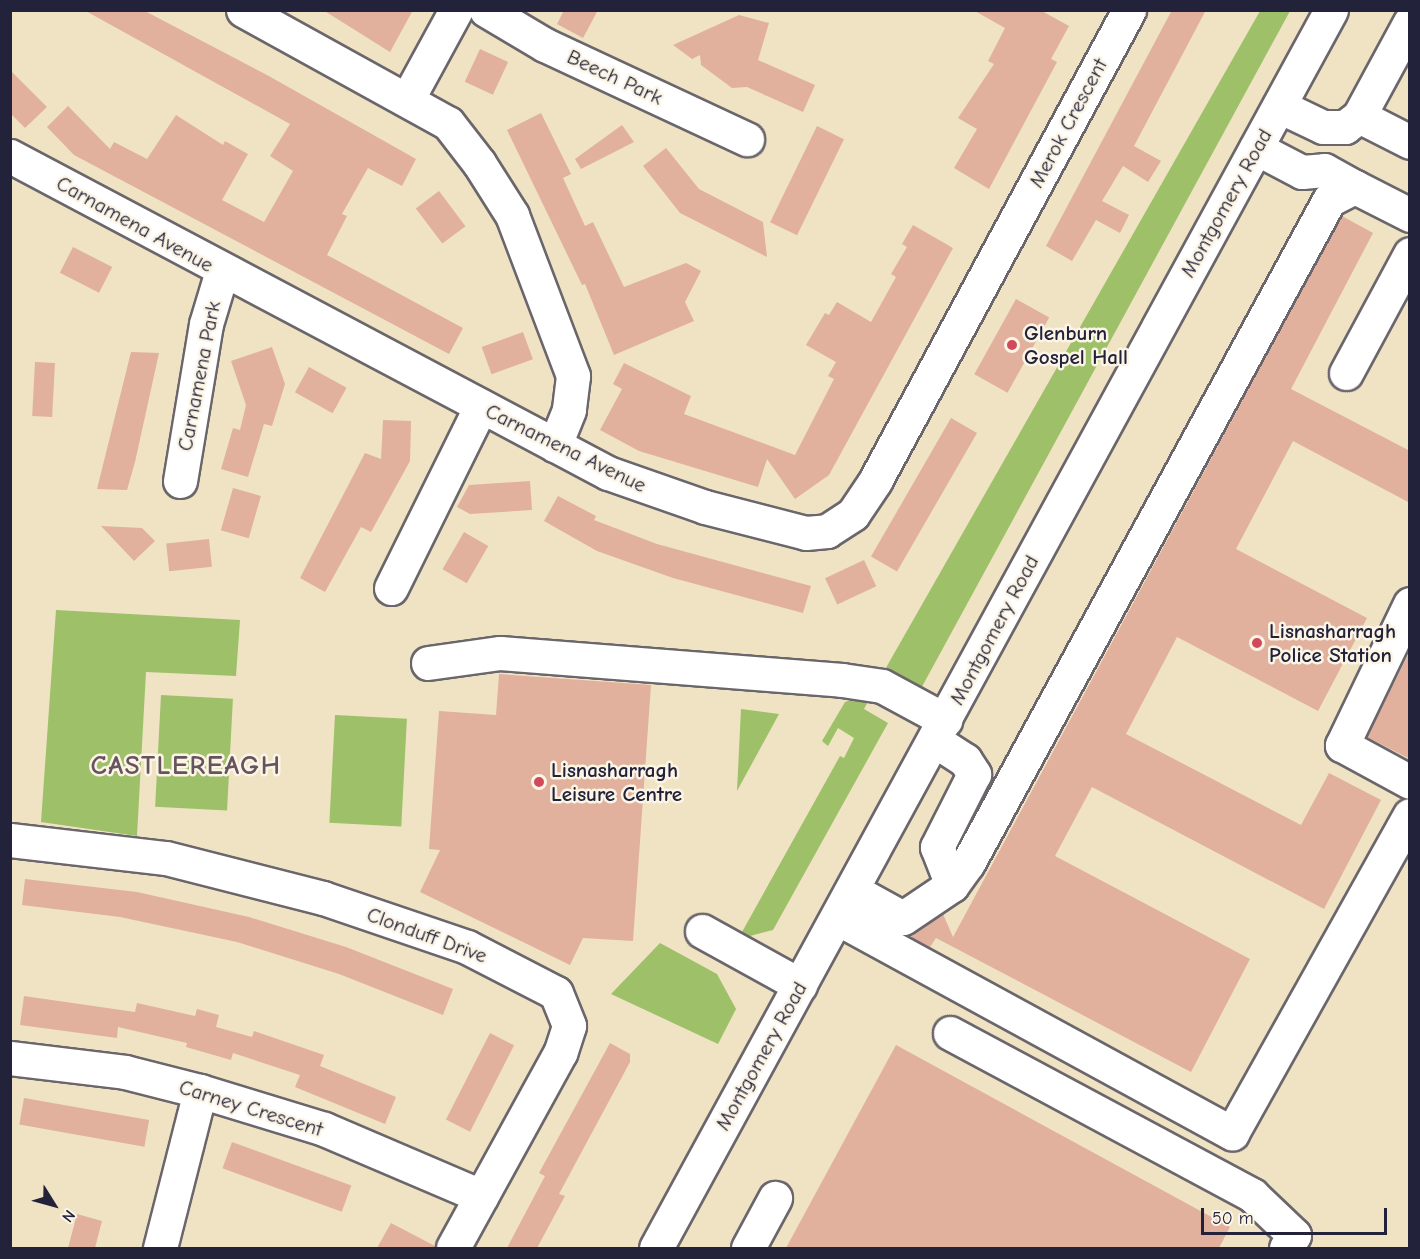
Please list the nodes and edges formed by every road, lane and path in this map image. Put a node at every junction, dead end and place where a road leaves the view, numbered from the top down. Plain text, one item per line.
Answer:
1 (243, 10) edge
2 (456, 10) edge
3 (486, 10) edge
4 (1129, 10) edge
5 (1331, 10) edge
6 (1410, 22) edge
7 (408, 98) junction
8 (1279, 106) junction
9 (1359, 116) junction
10 (747, 139) dead end
11 (1410, 142) edge
12 (1256, 148) junction
13 (10, 156) edge
14 (1342, 193) junction
15 (1410, 215) edge
16 (1008, 236) joint
17 (1410, 254) edge
18 (222, 272) junction
19 (1346, 373) dead end
20 (481, 406) junction
21 (555, 445) junction
22 (180, 481) dead end
23 (391, 588) dead end
24 (1410, 604) edge
25 (428, 663) dead end
26 (939, 730) junction
27 (1410, 782) edge
28 (1410, 815) edge
29 (10, 840) edge
30 (952, 885) junction
31 (845, 904) junction
32 (702, 931) dead end
33 (800, 985) junction
34 (950, 1033) dead end
35 (10, 1058) edge
36 (200, 1091) junction
37 (481, 1196) junction
38 (775, 1198) dead end
39 (160, 1248) edge
40 (453, 1248) edge
41 (656, 1248) edge
42 (747, 1248) edge
43 (1286, 1248) edge

1 - 7 street
2 - 7 street
3 - 10 street, Beech Park
4 - 16 street, Merok Crescent
5 - 8 street, Montgomery Road
6 - 9 street
7 - 21 street
8 - 9 street
8 - 12 street, Montgomery Road
9 - 11 street
12 - 14 street
12 - 26 street, Montgomery Road
13 - 18 street, Carnamena Avenue
14 - 15 street
14 - 30 street
16 - 21 street, Carnamena Avenue
17 - 19 street
18 - 20 street, Carnamena Avenue
18 - 22 street, Carnamena Park
20 - 21 street, Carnamena Avenue
20 - 23 street
24 - 27 street
25 - 26 street
26 - 30 street
26 - 31 street, Montgomery Road
28 - 31 street
29 - 37 street, Clonduff Drive
30 - 31 street
31 - 33 street, Montgomery Road
32 - 33 street
33 - 41 street, Montgomery Road
34 - 43 street
35 - 36 street, Carney Crescent
36 - 37 street, Carney Crescent
36 - 39 street
37 - 40 street, Clonduff Drive
38 - 42 street

